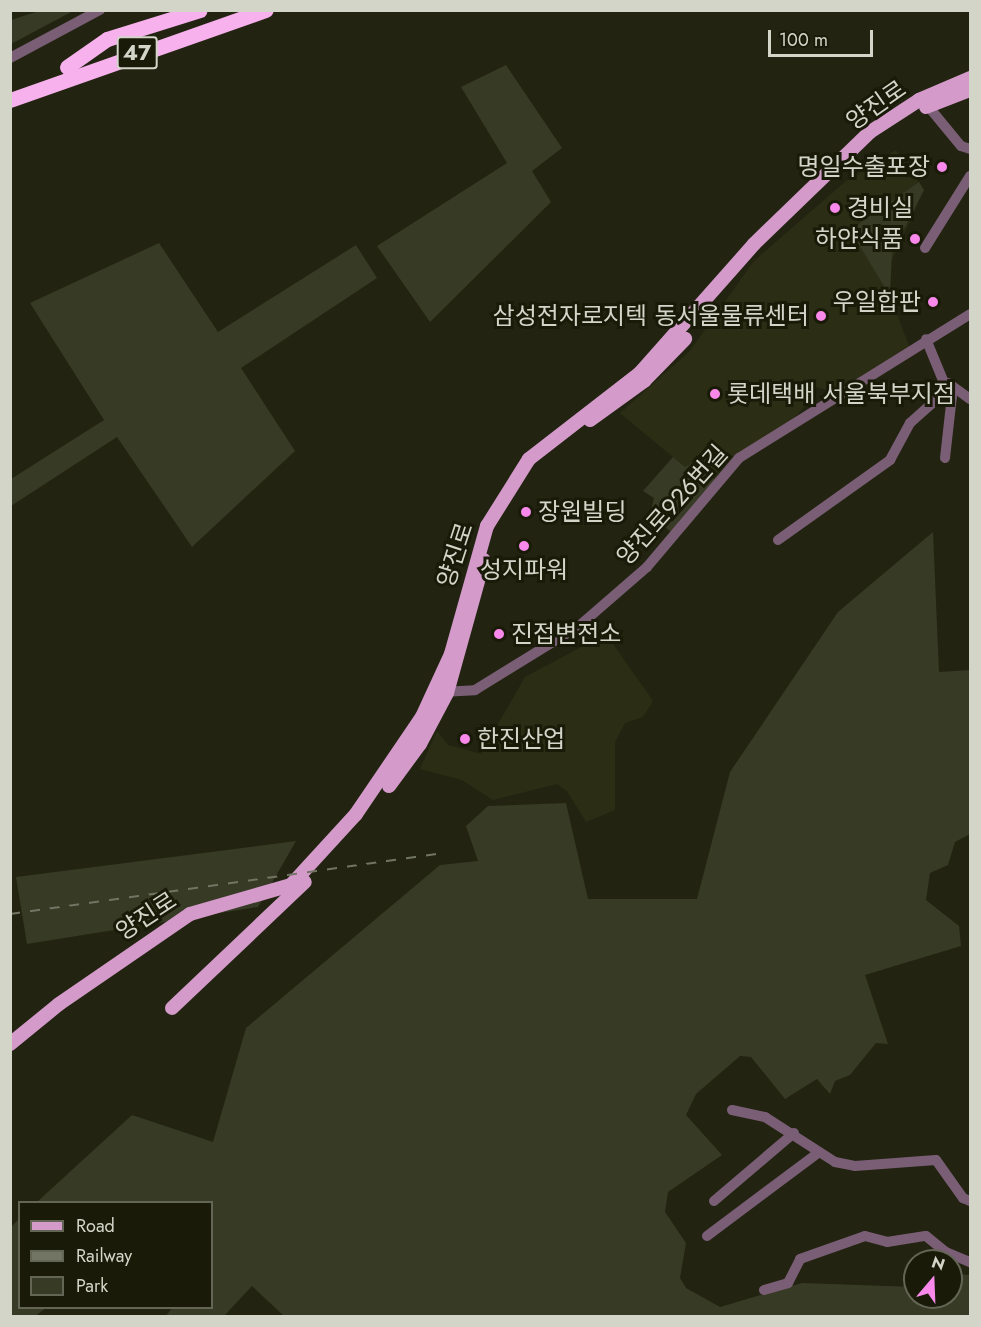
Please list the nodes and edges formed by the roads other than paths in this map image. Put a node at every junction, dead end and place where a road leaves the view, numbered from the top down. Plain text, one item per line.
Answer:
1 (99, 10) edge
2 (200, 10) edge
3 (238, 10) edge
4 (266, 10) edge
5 (10, 58) edge
6 (67, 67) junction
7 (970, 78) edge
8 (10, 90) edge
9 (970, 90) edge
10 (10, 100) edge
11 (928, 106) junction
12 (970, 149) edge
13 (970, 176) edge
14 (925, 248) dead end
15 (970, 314) edge
16 (926, 339) junction
17 (948, 384) junction
18 (970, 399) edge
19 (945, 458) dead end
20 (778, 540) dead end
21 (441, 692) junction
22 (293, 894) junction
23 (172, 1008) dead end
24 (10, 1044) edge
25 (10, 1054) edge
26 (732, 1110) dead end
27 (794, 1133) junction
28 (818, 1153) junction
29 (714, 1201) dead end
30 (970, 1201) edge
31 (707, 1236) dead end
32 (970, 1262) edge
33 (764, 1290) dead end

1 - 5 street
2 - 6 highway
3 - 6 highway, 47
4 - 10 highway, 47
6 - 8 highway, 47
7 - 21 main road, 양진로
9 - 11 main road, 양진로
11 - 12 street
11 - 21 main road, 양진로
13 - 14 street
15 - 16 street, 양진로926번길
16 - 17 street
16 - 21 street, 양진로926번길
17 - 18 street
17 - 19 street
17 - 20 street
21 - 22 main road, 양진로
21 - 24 main road, 양진로
22 - 23 main road, 양진로
22 - 25 main road, 양진로
26 - 27 street
27 - 28 street
27 - 29 street
28 - 30 street
28 - 31 street
32 - 33 street

